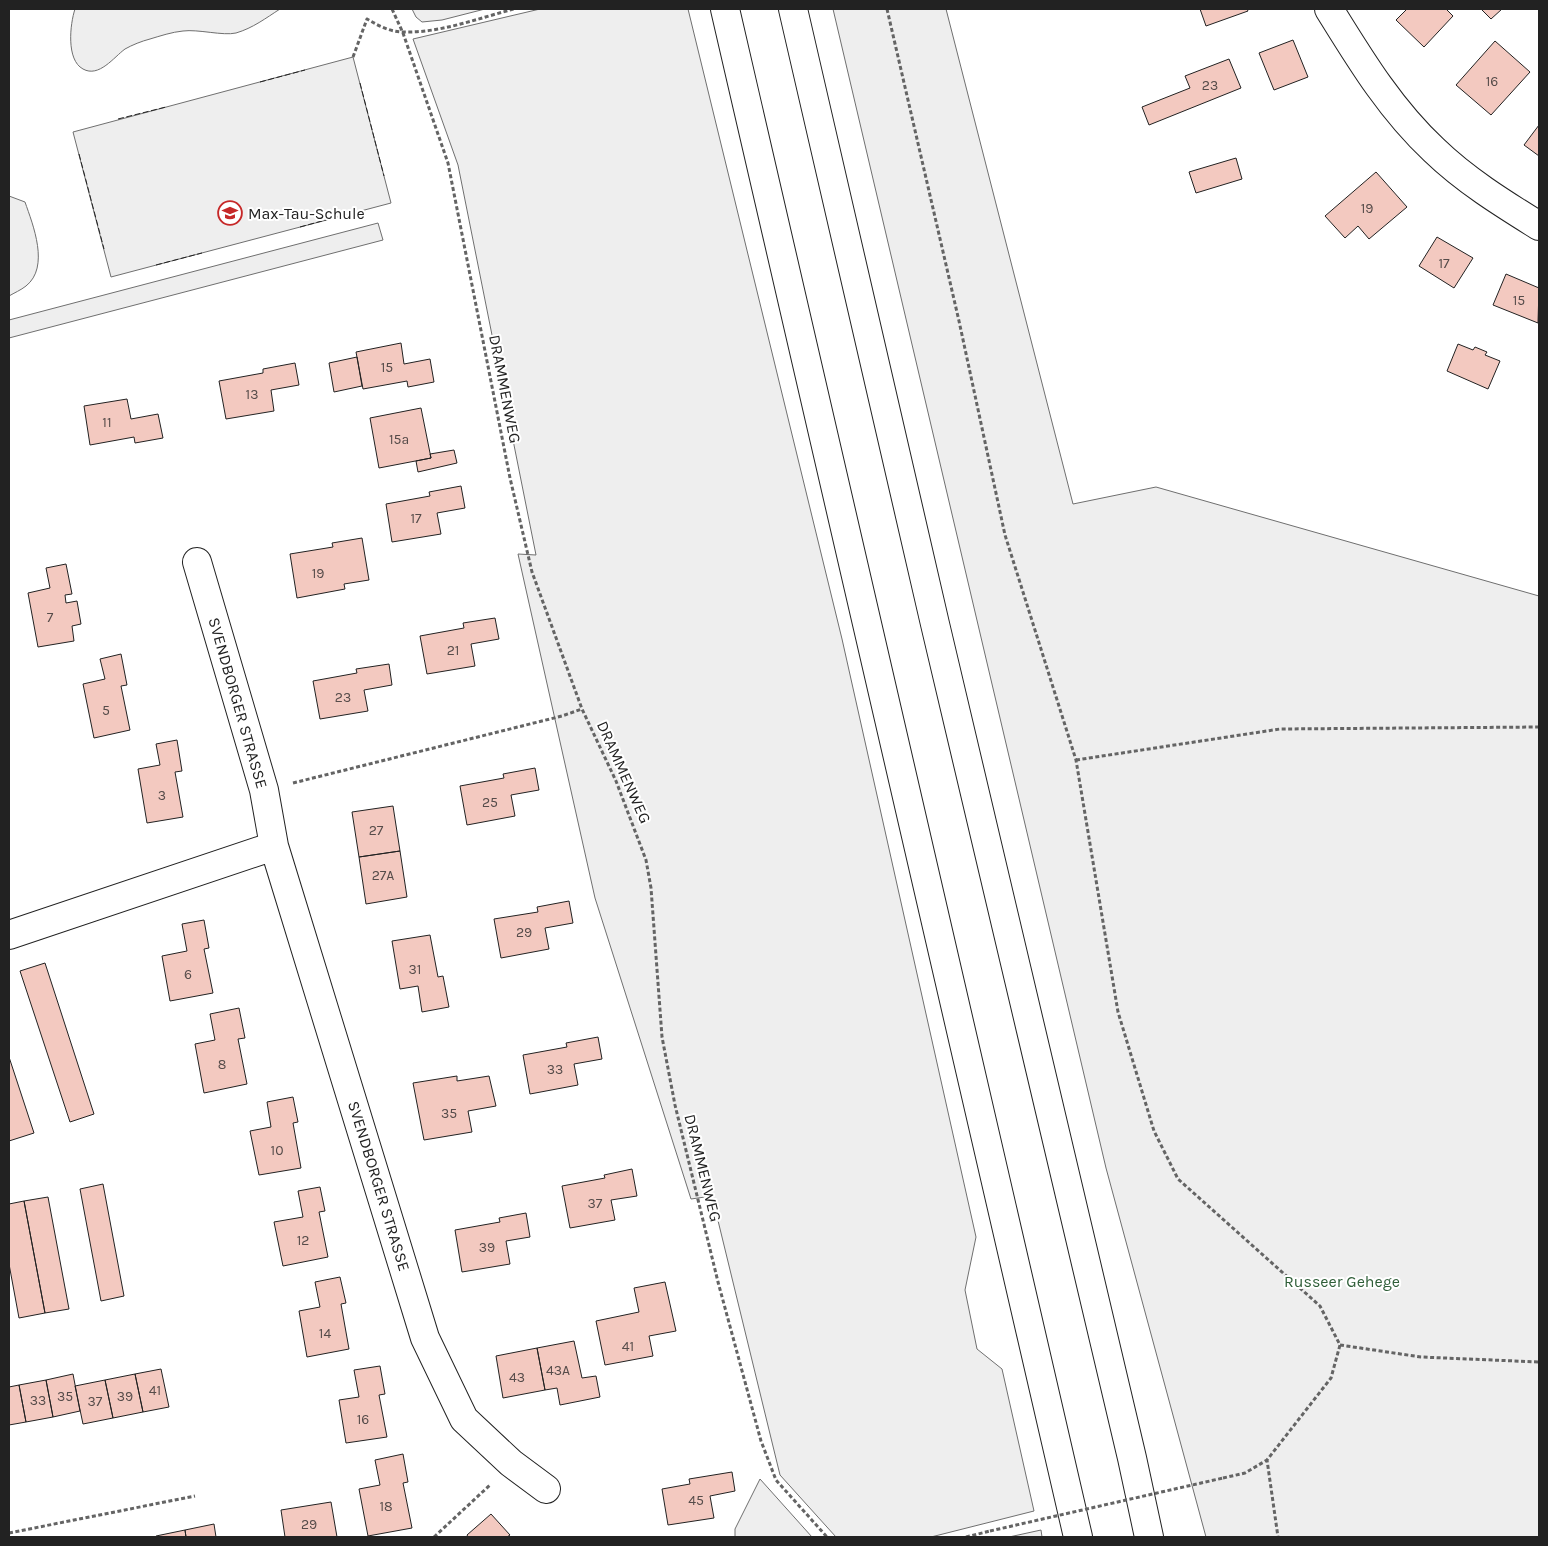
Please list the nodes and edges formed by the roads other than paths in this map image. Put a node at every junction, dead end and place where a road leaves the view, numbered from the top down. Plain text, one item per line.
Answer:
1 (725, 9) edge
2 (793, 9) edge
3 (1329, 9) edge
4 (1539, 226) edge
5 (197, 562) dead end
6 (274, 846) junction
7 (9, 934) edge
8 (546, 1489) dead end
9 (1078, 1537) edge
10 (1149, 1537) edge

1 - 9 main road
2 - 10 main road
3 - 4 main road
5 - 6 main road, SVENDBORGER STRASSE
6 - 7 main road
6 - 8 main road, SVENDBORGER STRASSE

